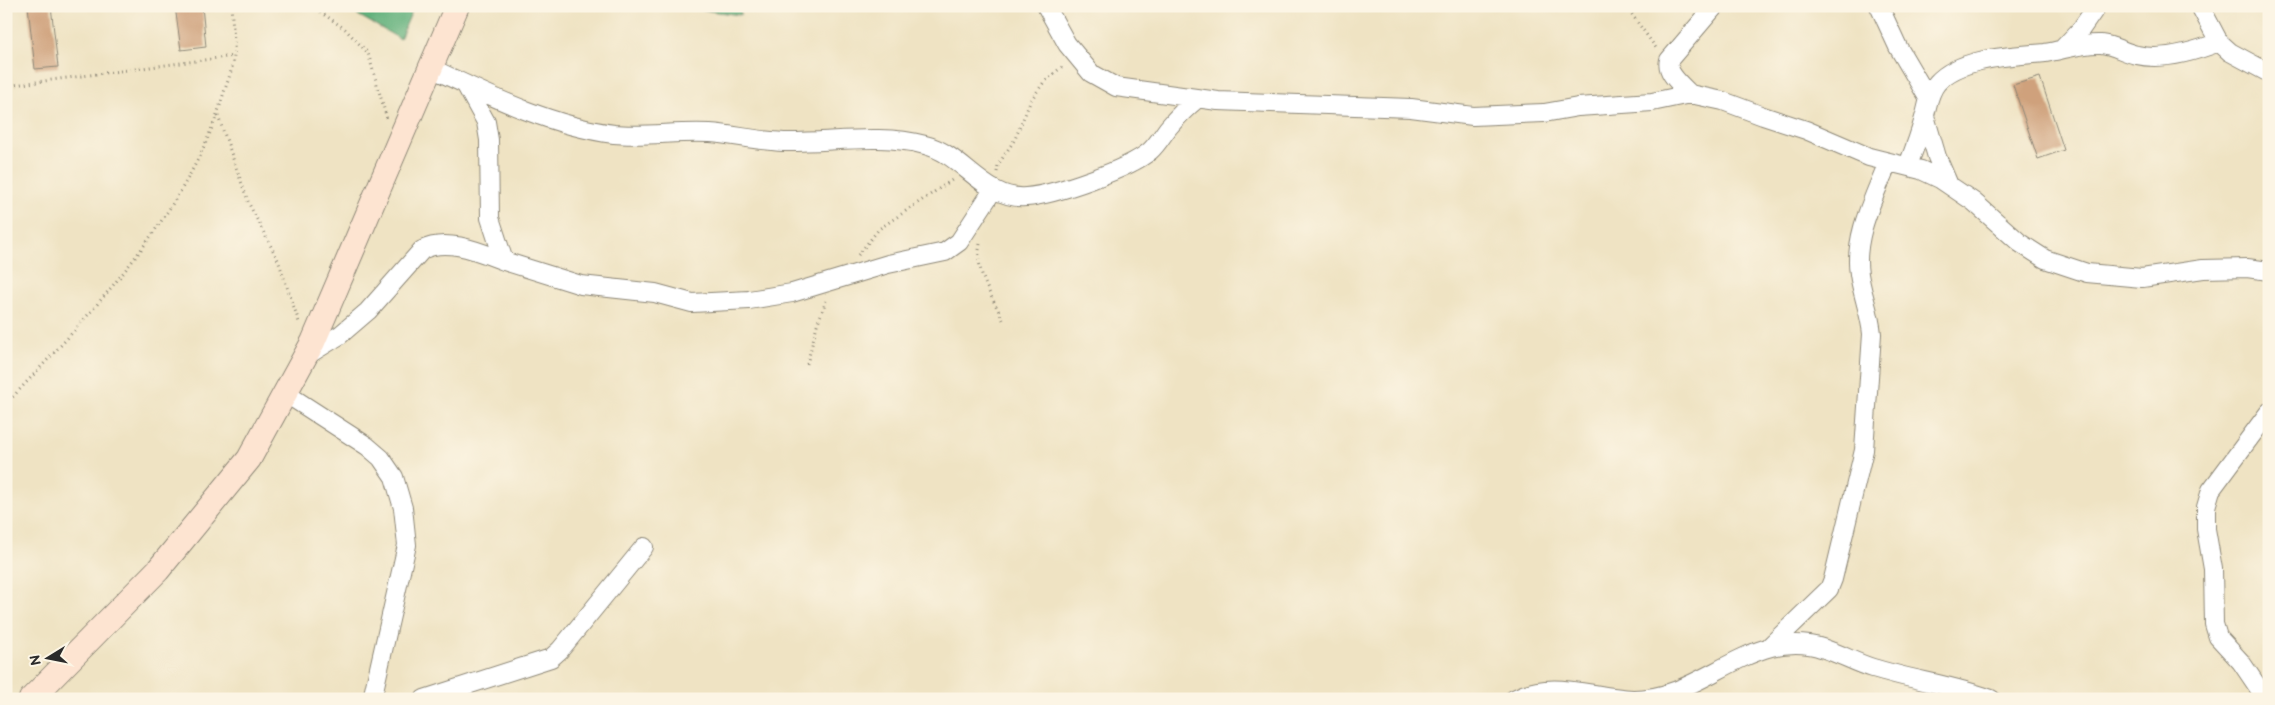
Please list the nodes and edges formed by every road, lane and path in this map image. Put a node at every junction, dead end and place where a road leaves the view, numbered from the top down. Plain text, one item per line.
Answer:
1 (231, 6) edge
2 (312, 6) edge
3 (457, 6) edge
4 (1046, 6) edge
5 (1626, 6) edge
6 (1715, 6) edge
7 (1879, 6) edge
8 (2097, 6) edge
9 (2200, 6) edge
10 (2219, 42) junction
11 (2064, 47) junction
12 (234, 56) junction
13 (1668, 65) junction
14 (431, 68) junction
15 (2269, 73) edge
16 (465, 84) junction
17 (6, 86) edge
18 (1690, 94) junction
19 (1928, 98) junction
20 (1197, 99) junction
21 (218, 116) junction
22 (1925, 116) junction
23 (396, 150) junction
24 (1888, 162) junction
25 (1908, 165) junction
26 (1949, 185) junction
27 (993, 190) junction
28 (504, 261) junction
29 (2269, 271) edge
30 (305, 357) junction
31 (286, 393) junction
32 (6, 404) edge
33 (2269, 412) edge
34 (644, 547) dead end
35 (1769, 647) junction
36 (31, 699) edge
37 (372, 699) edge
38 (424, 699) edge
39 (1514, 699) edge
40 (1991, 699) edge
41 (2266, 699) edge

1 - 12 path
2 - 23 path
3 - 14 street
4 - 20 street
5 - 13 path
6 - 13 street
7 - 19 street
8 - 11 street
9 - 10 street
10 - 11 street
10 - 15 street
11 - 19 street
12 - 17 path
12 - 21 path
13 - 18 street
14 - 16 street
14 - 23 street
16 - 27 street
16 - 28 street
18 - 20 street
18 - 24 street
19 - 22 street
20 - 27 street
21 - 30 path
21 - 32 path
22 - 25 street
22 - 26 street
23 - 30 street
24 - 25 street
24 - 35 street
25 - 26 street
26 - 29 street
27 - 28 street
28 - 30 street
30 - 31 street
31 - 36 street
31 - 37 street
33 - 41 street
34 - 38 street
35 - 39 street
35 - 40 street

